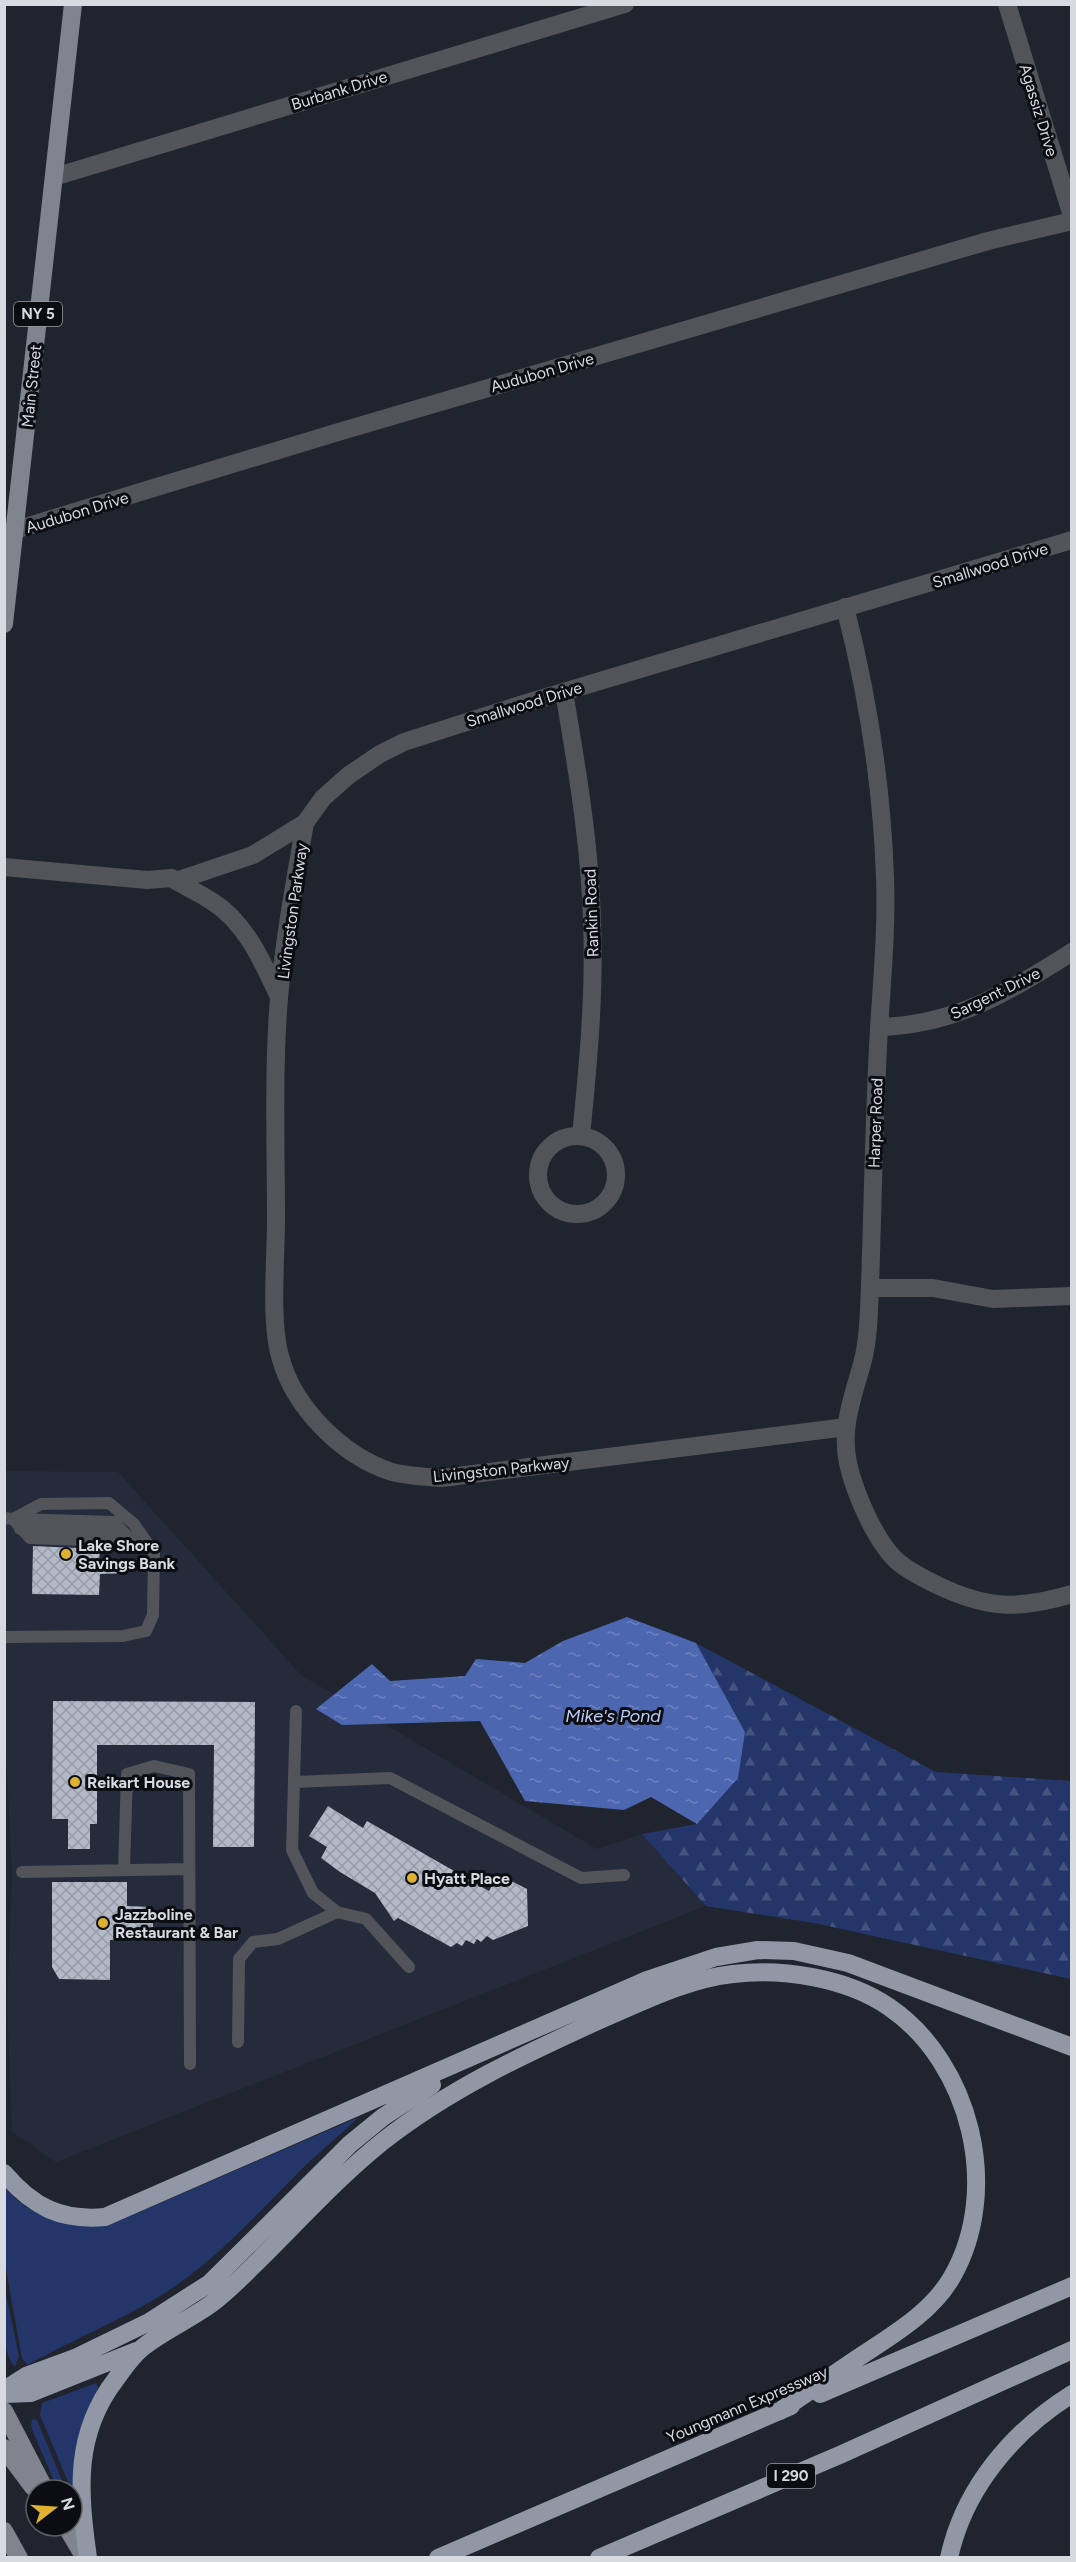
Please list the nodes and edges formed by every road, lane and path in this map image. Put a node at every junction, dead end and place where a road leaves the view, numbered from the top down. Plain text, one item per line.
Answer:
1 (73, 4) edge
2 (625, 4) edge
3 (1008, 4) edge
4 (54, 177) junction
5 (1071, 216) edge
6 (1071, 221) edge
7 (15, 530) junction
8 (1071, 540) edge
9 (845, 607) junction
10 (4, 624) edge
11 (564, 692) junction
12 (305, 824) junction
13 (4, 867) edge
14 (176, 881) junction
15 (1071, 952) edge
16 (279, 998) junction
17 (879, 1027) junction
18 (581, 1136) junction
19 (870, 1288) junction
20 (1071, 1296) edge
21 (846, 1427) junction
22 (13, 1522) edge
23 (134, 1542) junction
24 (150, 1547) junction
25 (1071, 1594) edge
26 (4, 1637) edge
27 (296, 1711) dead end
28 (295, 1782) junction
29 (189, 1869) junction
30 (124, 1870) junction
31 (22, 1872) dead end
32 (624, 1875) dead end
33 (337, 1912) junction
34 (409, 1966) dead end
35 (238, 2043) dead end
36 (1071, 2047) edge
37 (487, 2051) junction
38 (190, 2064) dead end
39 (4, 2174) edge
40 (1071, 2286) edge
41 (139, 2350) junction
42 (1071, 2350) edge
43 (4, 2392) edge
44 (1071, 2394) edge
45 (4, 2410) edge
46 (780, 2411) junction
47 (4, 2448) edge
48 (26, 2478) edge
49 (39, 2478) edge
50 (4, 2531) edge
51 (73, 2538) edge
52 (19, 2558) edge
53 (86, 2558) edge
54 (438, 2558) edge
55 (599, 2558) edge
56 (949, 2558) edge

1 - 4 main road, Main Street / NY 5
2 - 4 street, Burbank Drive
3 - 5 street, Agassiz Drive
4 - 7 main road, Main Street / NY 5
6 - 7 street, Audubon Drive
7 - 10 main road, Main Street / NY 5
8 - 9 street, Smallwood Drive
9 - 11 street, Smallwood Drive
9 - 17 street, Harper Road
11 - 12 street, Smallwood Drive
11 - 18 street, Rankin Road
12 - 14 street, Smallwood Drive
12 - 16 street, Livingston Parkway
13 - 14 street, Smallwood Drive
14 - 16 street, Livingston Parkway
15 - 17 street, Sargent Drive
16 - 21 street, Livingston Parkway
17 - 19 street, Harper Road
18 - 18 street
19 - 20 street
19 - 21 street, Harper Road
21 - 25 street, Harper Road
22 - 23 lane
22 - 23 lane
22 - 24 lane
23 - 24 lane
24 - 26 lane
27 - 28 lane
28 - 32 lane
28 - 33 lane
29 - 30 lane
29 - 30 lane
29 - 38 lane
30 - 31 lane
33 - 34 lane
33 - 35 lane
36 - 37 highway
37 - 39 highway
37 - 43 highway
40 - 46 highway, Youngmann Expressway
41 - 43 highway
41 - 46 highway
41 - 53 highway
42 - 55 highway, I 290
44 - 56 highway
45 - 49 main road
46 - 54 highway, Youngmann Expressway
47 - 48 main road
50 - 52 main road
51 - 53 main road

